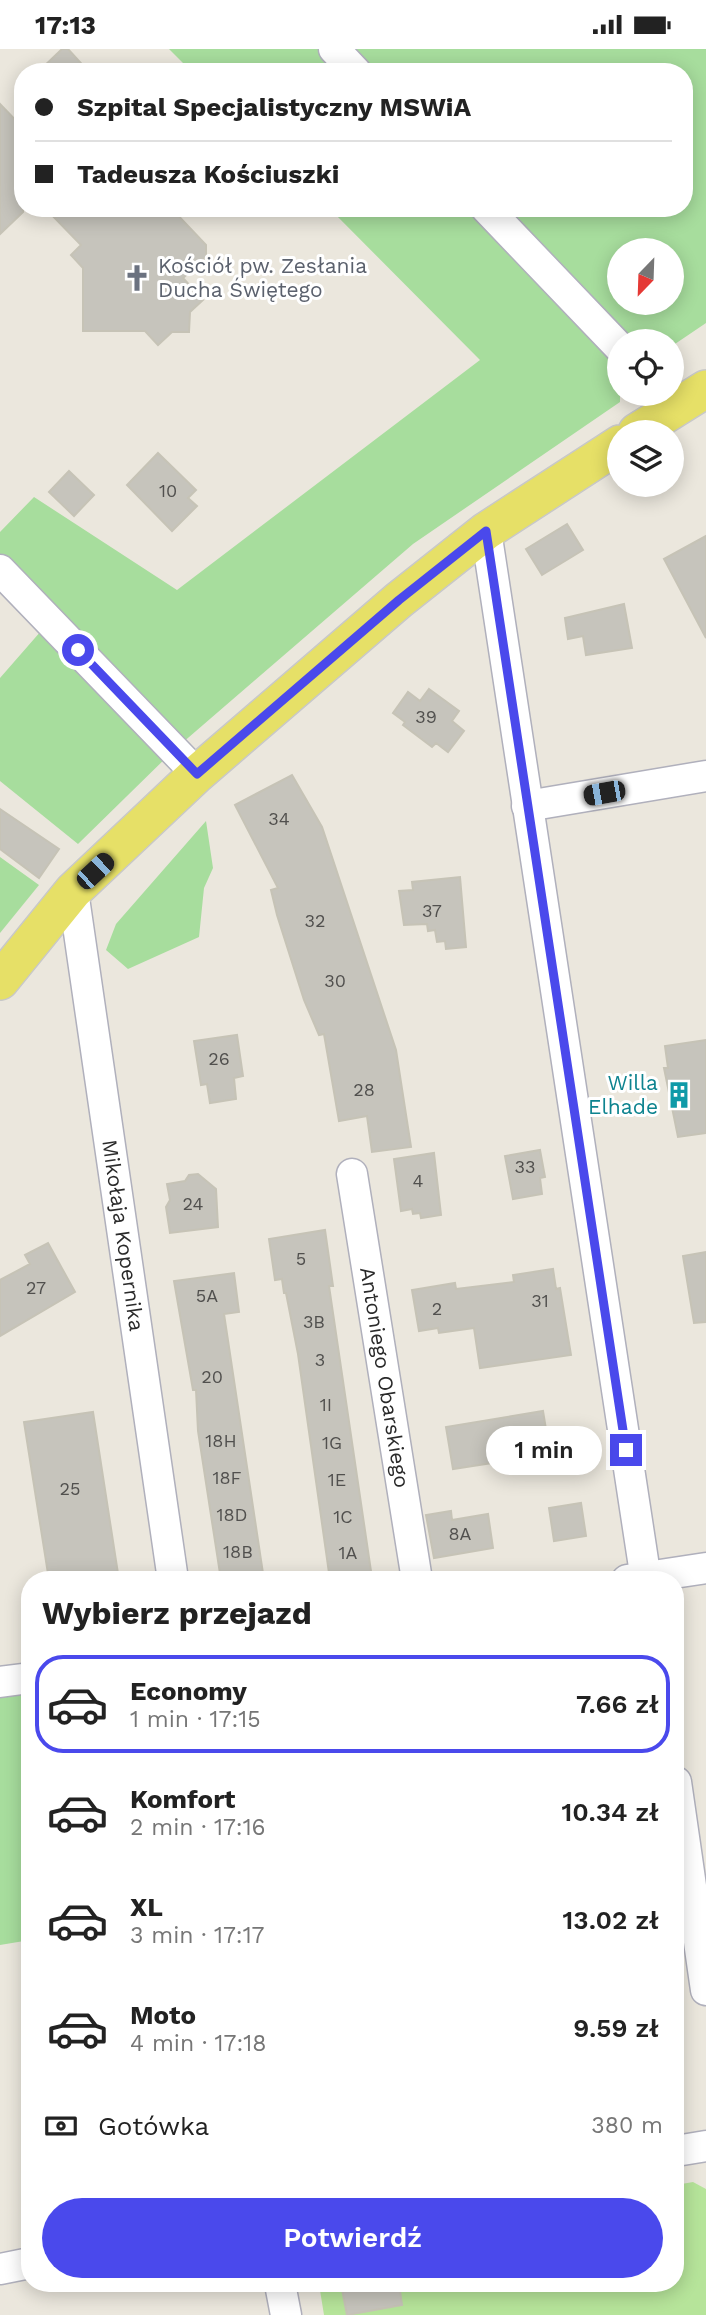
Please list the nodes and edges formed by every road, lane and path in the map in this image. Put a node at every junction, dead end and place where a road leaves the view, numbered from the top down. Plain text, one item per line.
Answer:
1 (334, 49) edge
2 (347, 63) edge
3 (495, 217) edge
4 (607, 334) edge
5 (706, 389) edge
6 (684, 396) edge
7 (660, 406) edge
8 (647, 420) edge
9 (607, 452) edge
10 (486, 531) junction
11 (0, 569) edge
12 (197, 774) junction
13 (706, 776) edge
14 (527, 806) junction
15 (73, 891) junction
16 (0, 981) edge
17 (352, 1174) dead end
18 (706, 1568) edge
19 (172, 1571) edge
20 (416, 1571) edge
21 (638, 1571) edge
22 (684, 1572) edge
23 (21, 1679) edge
24 (0, 1682) edge
25 (684, 1838) edge
26 (706, 1990) edge
27 (706, 2146) edge
28 (684, 2150) edge
29 (21, 2265) edge
30 (0, 2269) edge
31 (282, 2292) edge
32 (286, 2315) edge

1 - 2 street
3 - 4 street
5 - 6 main road
7 - 8 main road
9 - 10 main road
10 - 12 main road
10 - 14 street
11 - 12 street
12 - 15 main road
13 - 14 street
14 - 21 street
15 - 16 main road
15 - 19 street, Mikołaja Kopernika
17 - 20 street, Antoniego Obarskiego
18 - 22 street
23 - 24 street
25 - 26 street
27 - 28 street
29 - 30 street
31 - 32 street

